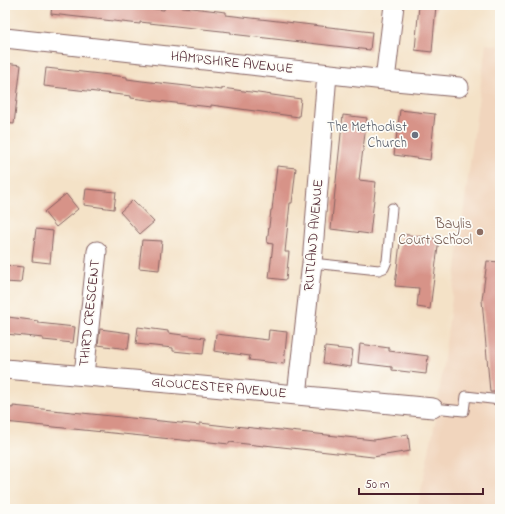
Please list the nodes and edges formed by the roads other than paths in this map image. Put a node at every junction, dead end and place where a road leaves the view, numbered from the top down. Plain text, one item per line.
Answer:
1 (394, 5) edge
2 (5, 38) edge
3 (327, 74) junction
4 (385, 80) junction
5 (459, 86) dead end
6 (392, 208) dead end
7 (97, 252) dead end
8 (312, 262) junction
9 (5, 369) edge
10 (84, 375) junction
11 (297, 395) junction
12 (500, 400) edge
13 (433, 408) joint

1 - 4 street
2 - 3 street, HAMPSHIRE AVENUE
3 - 4 street, HAMPSHIRE AVENUE
3 - 8 street, RUTLAND AVENUE
4 - 5 street, HAMPSHIRE AVENUE
6 - 8 lane
7 - 10 street, THIRD CRESCENT
8 - 11 street, RUTLAND AVENUE
9 - 10 street, GLOUCESTER AVENUE
10 - 11 street, GLOUCESTER AVENUE
11 - 13 street, GLOUCESTER AVENUE
12 - 13 lane

